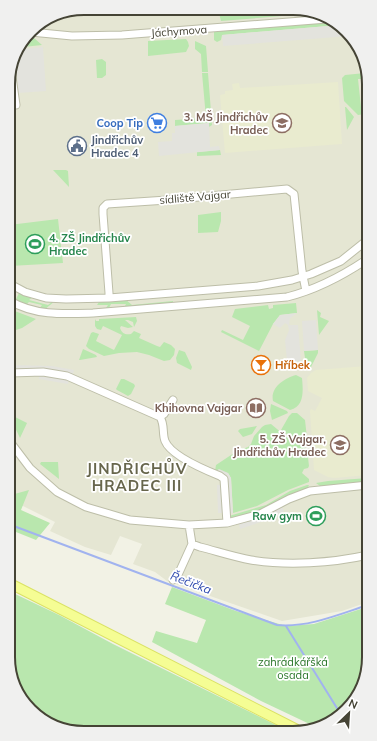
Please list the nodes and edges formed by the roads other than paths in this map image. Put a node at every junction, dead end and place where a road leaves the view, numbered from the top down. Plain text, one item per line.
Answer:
1 (317, 20) edge
2 (38, 33) edge
3 (362, 244) edge
4 (362, 263) edge
5 (302, 277) junction
6 (15, 287) edge
7 (306, 291) junction
8 (108, 298) junction
9 (15, 303) edge
10 (15, 372) edge
11 (172, 400) dead end
12 (160, 417) junction
13 (15, 448) edge
14 (362, 486) edge
15 (227, 523) junction
16 (189, 525) junction
17 (192, 544) junction
18 (362, 556) edge
19 (173, 580) dead end
20 (15, 586) edge
21 (290, 726) edge

1 - 2 street, Jáchymova
3 - 5 street
4 - 7 street
5 - 7 street
5 - 8 street
5 - 8 street, sídliště Vajgar
6 - 8 street
7 - 9 street
10 - 12 street
11 - 12 street
12 - 15 street
13 - 16 street
14 - 15 street
15 - 16 street
16 - 17 street
17 - 18 street
17 - 19 street
20 - 21 main road

